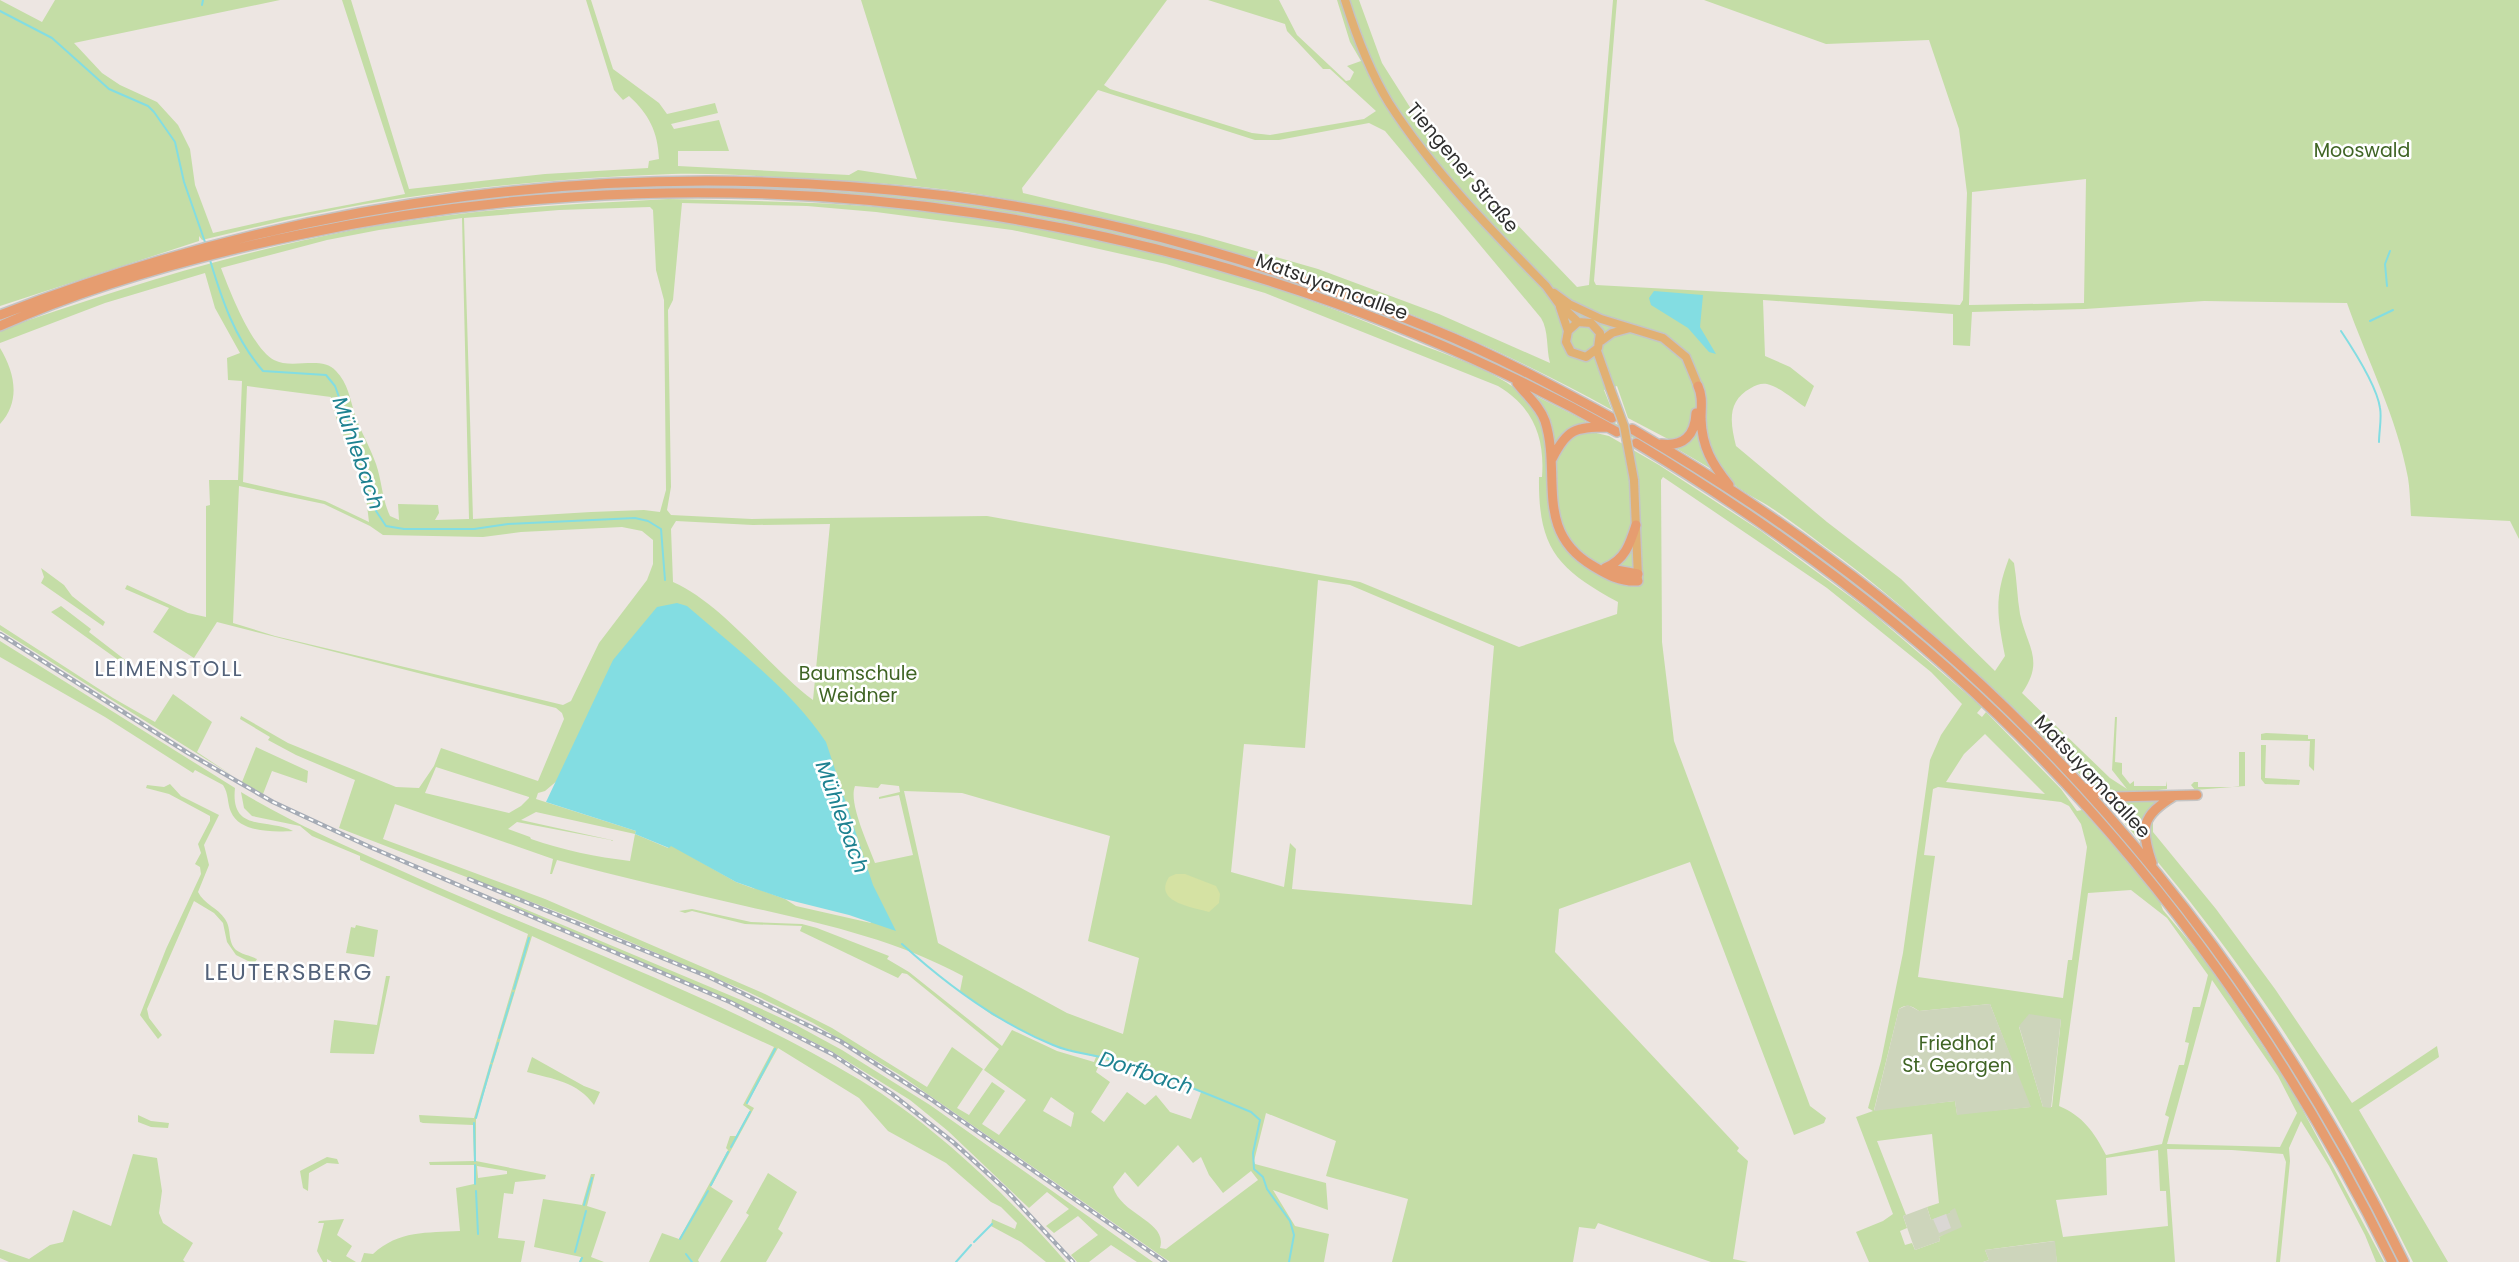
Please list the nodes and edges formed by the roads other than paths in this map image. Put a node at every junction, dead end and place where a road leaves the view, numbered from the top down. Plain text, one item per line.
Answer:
1 (1345, 0) edge
2 (1018, 213) junction
3 (206, 252) junction
4 (1546, 286) junction
5 (1559, 304) junction
6 (0, 315) edge
7 (1578, 322) junction
8 (1619, 324) junction
9 (0, 326) edge
10 (1632, 328) junction
11 (1597, 329) junction
12 (1568, 331) junction
13 (1601, 341) junction
14 (1597, 351) junction
15 (1586, 357) junction
16 (1604, 377) junction
17 (1514, 378) junction
18 (1698, 386) junction
19 (1612, 418) dead end
20 (1632, 429) dead end
21 (1636, 443) dead end
22 (1656, 443) junction
23 (1552, 460) junction
24 (1735, 492) junction
25 (1636, 525) junction
26 (1600, 567) junction
27 (1638, 578) joint
28 (2080, 786) junction
29 (2197, 795) dead end
30 (2174, 796) junction
31 (2153, 868) junction
32 (2392, 1262) edge
33 (2404, 1262) edge

1 - 4 main road, Tiengener Straße
2 - 3 highway
2 - 17 highway, Matsuyamaallee
2 - 19 highway, Matsuyamaallee
3 - 6 highway
3 - 9 highway
4 - 5 main road, Tiengener Straße
4 - 8 main road
5 - 7 main road, Tiengener Straße
5 - 12 main road, Tiengener Straße
7 - 11 main road, Tiengener Straße
7 - 12 main road
8 - 10 main road
8 - 11 main road
10 - 13 main road
10 - 18 main road
11 - 13 main road
12 - 15 main road, Tiengener Straße
13 - 14 main road
14 - 15 main road
14 - 16 main road, Tiengener Straße
15 - 16 main road, Tiengener Straße
16 - 25 main road, Tiengener Straße, bridge
17 - 23 highway
17 - 23 highway, Matsuyamaallee
18 - 22 highway
18 - 24 highway
20 - 22 highway, Matsuyamaallee
21 - 32 highway, Matsuyamaallee
22 - 24 highway, Matsuyamaallee
23 - 26 highway
24 - 28 highway, Matsuyamaallee
25 - 26 highway
25 - 27 main road, Tiengener Straße
26 - 27 highway
28 - 30 highway
28 - 31 highway, Matsuyamaallee
29 - 30 highway
30 - 31 highway
31 - 33 highway, Matsuyamaallee

